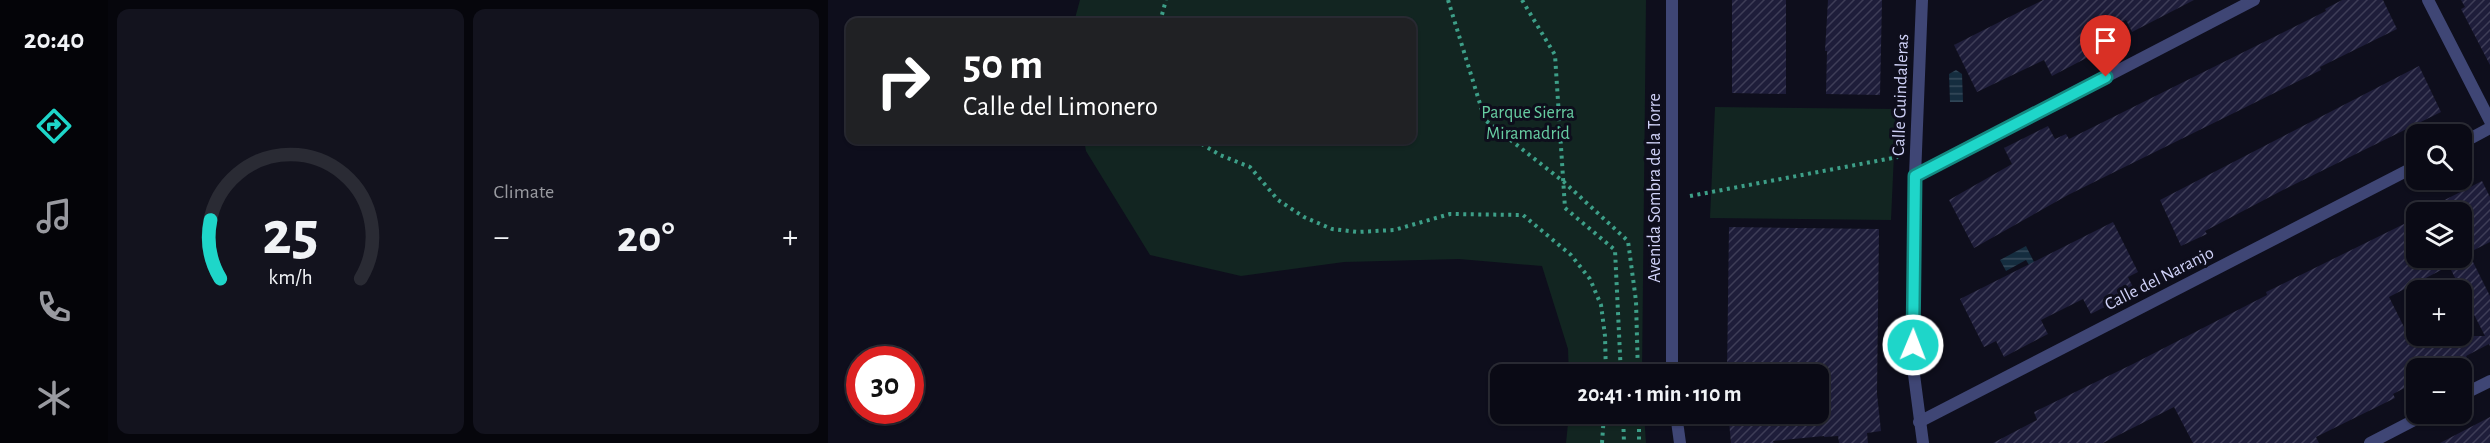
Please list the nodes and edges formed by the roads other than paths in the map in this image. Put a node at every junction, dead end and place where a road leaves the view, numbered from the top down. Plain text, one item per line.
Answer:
1 (1672, 0) edge
2 (1922, 0) edge
3 (2254, 0) edge
4 (2428, 0) edge
5 (2490, 121) edge
6 (2490, 128) edge
7 (2472, 138) edge
8 (2406, 171) edge
9 (1915, 176) junction
10 (1672, 364) edge
11 (2490, 381) edge
12 (2472, 390) edge
13 (1919, 422) junction
14 (1677, 424) edge
15 (2407, 424) edge
16 (1680, 443) edge
17 (1923, 443) edge
18 (2370, 443) edge

1 - 10 street, Avenida Sombra de la Torre
2 - 9 street, Calle Guindaleras
3 - 9 street
4 - 5 street
6 - 7 street
8 - 13 street, Calle del Naranjo
9 - 13 street, Calle Guindaleras
11 - 12 street
13 - 17 street, Calle Guindaleras
14 - 16 street
15 - 18 street

